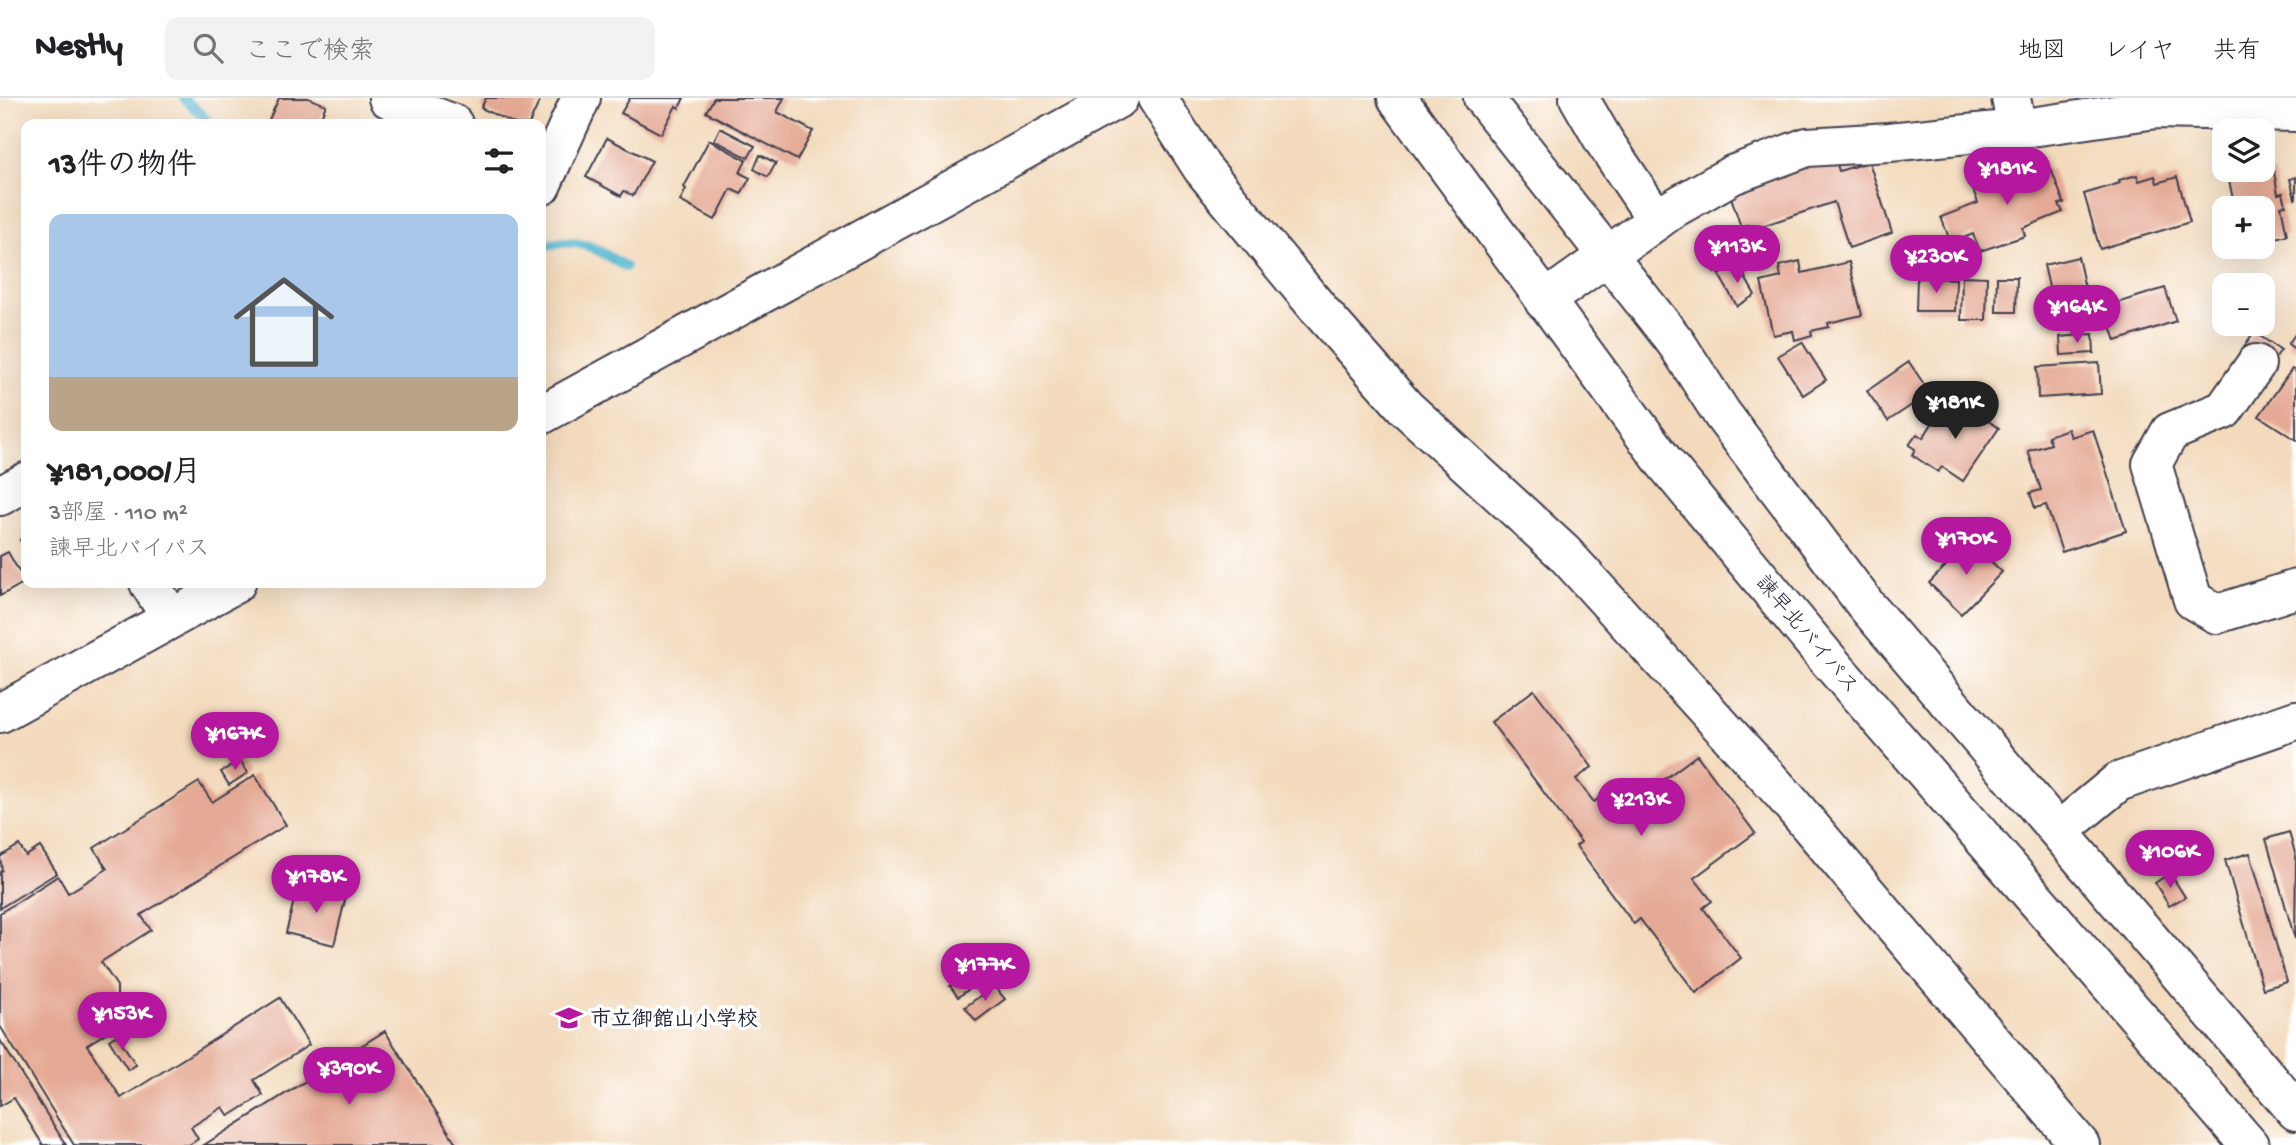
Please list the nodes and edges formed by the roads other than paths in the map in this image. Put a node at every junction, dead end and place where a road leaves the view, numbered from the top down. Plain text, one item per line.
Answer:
1 (388, 98) edge
2 (581, 98) edge
3 (1119, 98) edge
4 (1157, 98) edge
5 (1397, 98) edge
6 (1483, 98) edge
7 (1579, 98) edge
8 (2296, 112) edge
9 (2014, 113) edge
10 (440, 119) edge
11 (546, 170) edge
12 (1657, 220) junction
13 (1608, 256) junction
14 (1544, 301) junction
15 (2256, 364) dead end
16 (546, 412) edge
17 (21, 484) edge
18 (0, 495) edge
19 (152, 588) edge
20 (227, 588) edge
21 (2296, 589) edge
22 (171, 618) junction
23 (0, 712) edge
24 (2296, 720) edge
25 (2059, 831) junction
26 (2296, 1111) edge
27 (2080, 1145) edge
28 (2249, 1145) edge

1 - 10 main road
2 - 11 main road
3 - 16 main road
4 - 27 main road
5 - 14 main road, 諫早北バイパス
6 - 13 main road
7 - 12 main road
8 - 9 main road
9 - 12 main road
12 - 13 main road
13 - 14 main road
13 - 25 main road
14 - 28 main road, 諫早北バイパス
15 - 21 main road
17 - 18 main road
19 - 22 main road
20 - 22 main road
22 - 23 main road
24 - 25 main road
25 - 26 main road

